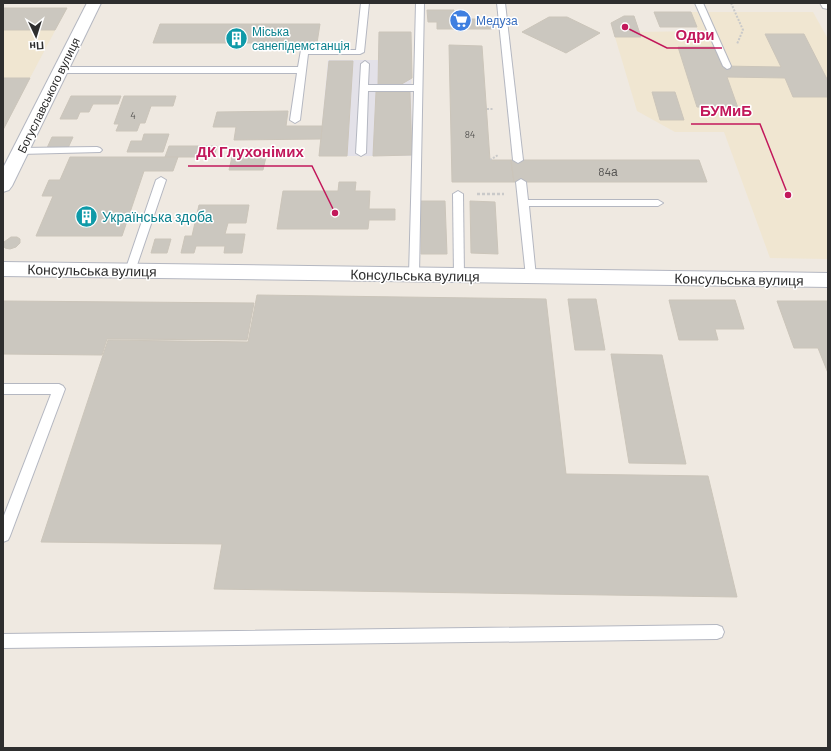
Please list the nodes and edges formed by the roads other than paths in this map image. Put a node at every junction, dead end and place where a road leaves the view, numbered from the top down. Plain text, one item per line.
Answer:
1 (94, 3) edge
2 (365, 3) edge
3 (420, 3) edge
4 (501, 3) edge
5 (699, 3) edge
6 (365, 64) dead end
7 (727, 66) road end
8 (60, 70) junction
9 (302, 70) junction
10 (364, 88) junction
11 (418, 88) junction
12 (295, 120) dead end
13 (97, 150) dead end
14 (20, 151) junction
15 (361, 153) dead end
16 (518, 160) dead end
17 (160, 180) dead end
18 (521, 182) dead end
19 (3, 186) edge
20 (458, 194) dead end
21 (523, 203) junction
22 (658, 203) dead end
23 (3, 269) edge
24 (130, 271) junction
25 (414, 275) junction
26 (460, 276) junction
27 (531, 277) junction
28 (828, 280) edge
29 (3, 389) edge
30 (3, 536) edge
31 (717, 632) dead end
32 (3, 641) edge

1 - 8 street, Богуславського вулиця
2 - 9 lane
3 - 11 lane
4 - 16 lane
5 - 7 lane
6 - 10 lane
8 - 9 lane
8 - 14 street, Богуславського вулиця
9 - 12 lane
10 - 11 lane
10 - 15 lane
11 - 25 lane
13 - 14 lane
14 - 19 street, Богуславського вулиця
17 - 24 lane
18 - 21 lane
20 - 26 lane
21 - 22 lane
21 - 27 lane
23 - 24 street, Консульська вулиця
24 - 25 street, Консульська вулиця
25 - 26 street, Консульська вулиця
26 - 27 street, Консульська вулиця
27 - 28 street, Консульська вулиця
29 - 30 lane
31 - 32 lane

